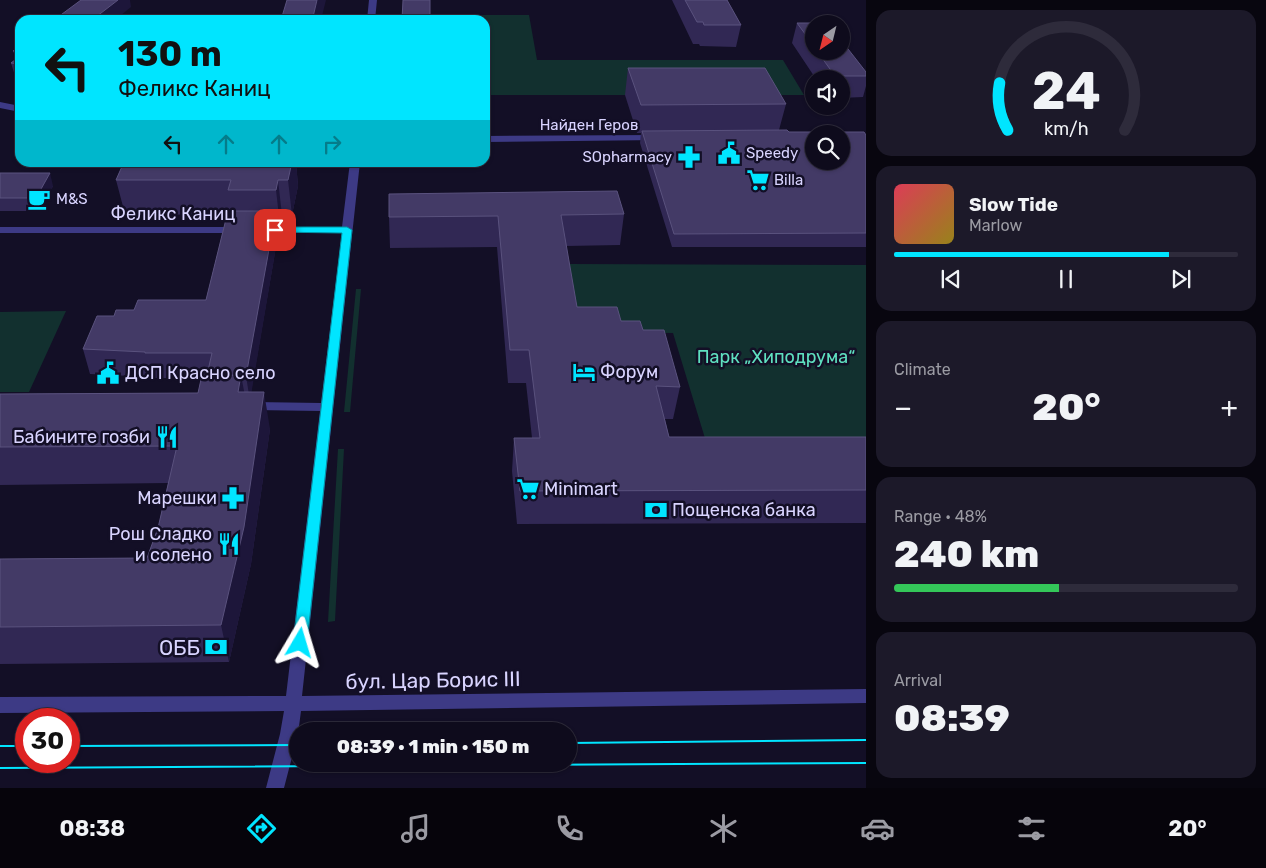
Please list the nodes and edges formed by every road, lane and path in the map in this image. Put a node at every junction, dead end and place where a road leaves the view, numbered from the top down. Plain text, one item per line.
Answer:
1 (373, 0) edge
2 (372, 15) edge
3 (0, 105) edge
4 (15, 107) edge
5 (669, 138) edge
6 (490, 139) edge
7 (354, 167) edge
8 (0, 230) edge
9 (347, 230) junction
10 (233, 406) edge
11 (327, 407) junction
12 (866, 696) edge
13 (293, 704) junction
14 (0, 705) edge
15 (274, 788) edge

1 - 2 street
3 - 4 street
5 - 6 street, Найден Геров
7 - 9 street
8 - 9 street, Феликс Каниц
9 - 11 street
10 - 11 street
11 - 13 street
12 - 13 street, бул. Цар Борис III
13 - 14 street, бул. Цар Борис III
13 - 15 street

